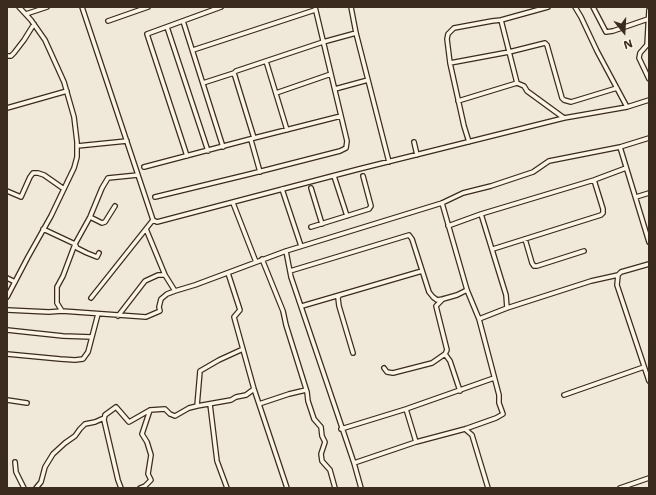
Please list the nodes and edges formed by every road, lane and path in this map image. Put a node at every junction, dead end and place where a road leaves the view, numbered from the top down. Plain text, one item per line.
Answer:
1 (19, 7) edge
2 (47, 7) edge
3 (82, 7) edge
4 (148, 7) edge
5 (221, 7) edge
6 (351, 7) edge
7 (548, 7) edge
8 (575, 7) edge
9 (593, 7) edge
10 (315, 8) edge
11 (136, 9) edge
12 (649, 10) edge
13 (26, 14) junction
14 (648, 19) edge
15 (501, 20) junction
16 (108, 21) dead end
17 (183, 21) junction
18 (34, 24) junction
19 (167, 26) junction
20 (356, 33) junction
21 (323, 42) junction
22 (193, 50) junction
23 (509, 52) junction
24 (7, 56) edge
25 (266, 61) junction
26 (450, 63) junction
27 (234, 73) junction
28 (331, 74) junction
29 (649, 79) edge
30 (368, 80) junction
31 (203, 83) junction
32 (517, 83) junction
33 (617, 88) junction
34 (335, 89) junction
35 (67, 91) junction
36 (276, 93) junction
37 (649, 100) edge
38 (458, 101) junction
39 (627, 107) junction
40 (7, 108) edge
41 (341, 116) junction
42 (564, 118) junction
43 (287, 130) junction
44 (649, 138) edge
45 (252, 139) junction
46 (127, 141) junction
47 (414, 142) dead end
48 (469, 142) junction
49 (77, 146) junction
50 (620, 146) junction
51 (223, 147) junction
52 (208, 151) junction
53 (417, 155) junction
54 (187, 156) junction
55 (389, 162) junction
56 (144, 167) dead end
57 (626, 168) junction
58 (260, 172) junction
59 (138, 175) junction
60 (334, 176) junction
61 (363, 176) dead end
62 (594, 180) junction
63 (311, 188) dead end
64 (64, 189) junction
65 (282, 189) junction
66 (7, 191) edge
67 (649, 193) edge
68 (155, 197) dead end
69 (636, 197) junction
70 (233, 203) junction
71 (442, 203) junction
72 (115, 206) dead end
73 (481, 214) junction
74 (90, 216) junction
75 (347, 216) junction
76 (153, 220) junction
77 (322, 224) junction
78 (448, 226) junction
79 (311, 227) dead end
80 (43, 229) junction
81 (146, 229) junction
82 (525, 239) junction
83 (649, 242) edge
84 (75, 244) junction
85 (301, 246) junction
86 (493, 249) junction
87 (286, 251) junction
88 (584, 251) dead end
89 (99, 253) dead end
90 (262, 259) junction
91 (256, 262) junction
92 (649, 264) edge
93 (290, 271) junction
94 (422, 271) junction
95 (228, 273) junction
96 (166, 274) junction
97 (618, 275) junction
98 (7, 278) edge
99 (15, 282) junction
100 (467, 290) junction
101 (175, 291) junction
102 (339, 296) junction
103 (7, 297) edge
104 (91, 298) dead end
105 (443, 299) junction
106 (302, 306) junction
107 (507, 308) junction
108 (7, 310) edge
109 (62, 311) junction
110 (98, 314) junction
111 (118, 316) junction
112 (479, 319) junction
113 (7, 330) edge
114 (92, 337) junction
115 (243, 349) junction
116 (353, 353) dead end
117 (7, 354) edge
118 (445, 354) junction
119 (644, 367) junction
120 (384, 368) dead end
121 (494, 378) junction
122 (649, 381) edge
123 (254, 389) junction
124 (306, 390) junction
125 (460, 391) junction
126 (564, 395) dead end
127 (7, 400) edge
128 (27, 403) dead end
129 (210, 404) junction
130 (259, 404) junction
131 (196, 406) junction
132 (406, 409) junction
133 (150, 410) junction
134 (104, 418) junction
135 (341, 429) junction
136 (465, 429) junction
137 (416, 442) junction
138 (15, 462) dead end
139 (354, 463) junction
140 (649, 478) edge
141 (24, 488) edge
142 (36, 488) edge
143 (121, 488) edge
144 (140, 488) edge
145 (227, 488) edge
146 (287, 488) edge
147 (335, 488) edge
148 (361, 488) edge
149 (488, 488) edge
150 (620, 488) edge

1 - 13 street
2 - 13 street
3 - 46 street
4 - 11 street
5 - 17 street
6 - 20 street
7 - 15 street
8 - 33 street
9 - 14 street
10 - 21 street
10 - 22 street
11 - 16 street
12 - 14 street
13 - 18 street
14 - 29 street
15 - 23 street
15 - 26 street
17 - 19 street
17 - 22 street
18 - 24 street
18 - 35 street
19 - 52 street
19 - 54 street
20 - 21 street
20 - 30 street
21 - 25 street
21 - 28 street
22 - 31 street
23 - 26 street
23 - 32 street
23 - 33 street
25 - 27 street
25 - 36 street
26 - 38 street
27 - 31 street
27 - 45 street
28 - 34 street
28 - 36 street
30 - 34 street
30 - 55 street
31 - 51 street
32 - 38 street
32 - 42 street
33 - 39 street
34 - 41 street
35 - 40 street
35 - 49 street
36 - 43 street
37 - 39 street
38 - 48 street
39 - 42 street
41 - 43 street
41 - 58 street
42 - 48 street
43 - 45 street
44 - 50 street
45 - 51 street
45 - 58 street
46 - 49 street
46 - 59 street
47 - 53 street
48 - 53 street
49 - 64 street
50 - 57 street
50 - 71 street
51 - 52 street
52 - 54 street
53 - 55 street
54 - 56 street
55 - 60 street
57 - 62 street
57 - 69 street
58 - 68 street
59 - 74 street
59 - 76 street
60 - 65 street
60 - 75 street
61 - 75 street
62 - 73 street
62 - 82 street
63 - 77 street
64 - 66 street
64 - 80 street
65 - 70 street
65 - 85 street
67 - 69 street
69 - 83 street
70 - 76 street
70 - 91 street
71 - 78 street
71 - 85 street
72 - 74 street
73 - 78 street
73 - 86 street
74 - 84 street
75 - 77 street
76 - 81 street
77 - 79 street
78 - 100 street
80 - 84 street
80 - 99 street
81 - 96 street
81 - 104 street
82 - 86 street
82 - 88 street
84 - 89 street
84 - 109 street
85 - 87 street
86 - 107 street
87 - 90 street
87 - 93 street
90 - 91 street
90 - 124 street
91 - 95 street
92 - 97 street
93 - 94 street
93 - 106 street
94 - 102 street
94 - 105 street
95 - 101 street
95 - 115 street
96 - 101 street
96 - 111 street
97 - 107 street
97 - 119 street
98 - 99 street
99 - 103 street
100 - 105 street
100 - 112 street
101 - 111 street
102 - 106 street
102 - 116 street
105 - 118 street
106 - 135 street
107 - 112 street
108 - 109 street
109 - 110 street
110 - 111 street
110 - 114 street
112 - 121 street
113 - 114 street
114 - 117 street
115 - 123 street
115 - 131 street
118 - 120 street
118 - 125 street
119 - 122 street
119 - 126 street
121 - 125 street
121 - 136 street
123 - 129 street
123 - 130 street
124 - 130 street
124 - 147 street
125 - 132 street
127 - 128 street
129 - 131 street
129 - 145 street
130 - 146 street
131 - 133 street
132 - 135 street
132 - 137 street
133 - 134 street
133 - 144 street
134 - 142 street
134 - 143 street
135 - 139 street
136 - 137 street
136 - 149 street
137 - 139 street
138 - 141 street
139 - 148 street
140 - 150 street

